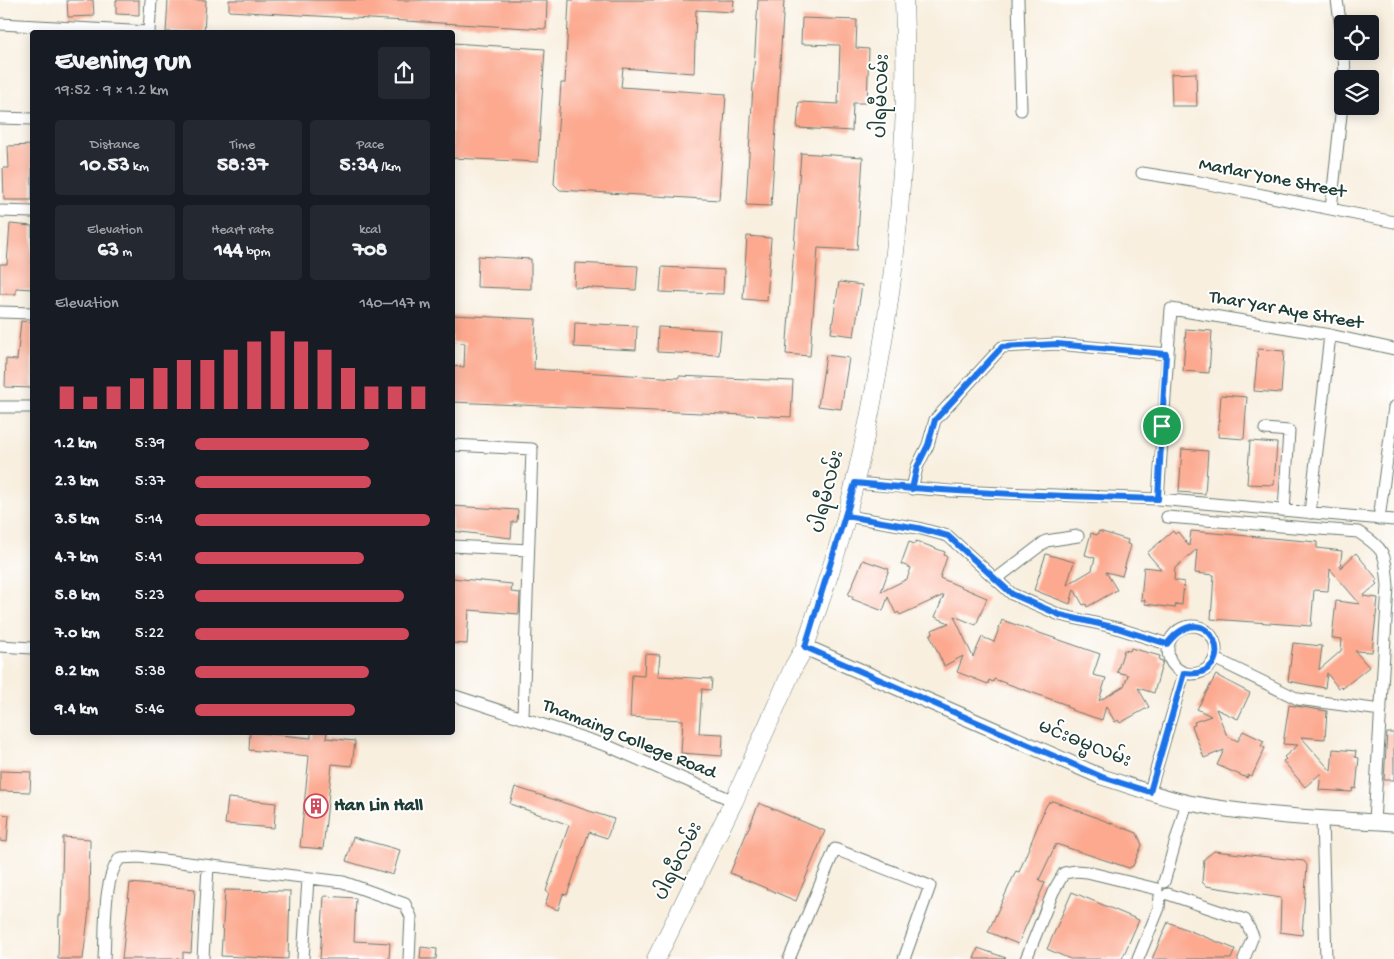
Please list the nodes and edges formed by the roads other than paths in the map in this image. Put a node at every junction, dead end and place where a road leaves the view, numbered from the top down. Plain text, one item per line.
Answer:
1 (151, 0) edge
2 (904, 0) edge
3 (1018, 0) edge
4 (1337, 0) edge
5 (1339, 15) edge
6 (0, 24) edge
7 (112, 30) edge
8 (149, 30) edge
9 (1021, 110) dead end
10 (1341, 115) edge
11 (0, 118) edge
12 (30, 119) edge
13 (1142, 173) dead end
14 (1331, 209) junction
15 (0, 211) edge
16 (30, 212) edge
17 (1394, 222) edge
18 (0, 312) edge
19 (30, 314) edge
20 (1330, 335) junction
21 (1394, 349) edge
22 (1166, 354) junction
23 (0, 407) edge
24 (30, 407) edge
25 (1394, 407) edge
26 (1265, 429) dead end
27 (455, 445) edge
28 (855, 483) junction
29 (912, 489) junction
30 (1158, 499) junction
31 (1284, 510) junction
32 (1310, 513) junction
33 (846, 516) junction
34 (1167, 517) dead end
35 (1379, 519) junction
36 (1394, 520) edge
37 (1078, 536) dead end
38 (455, 546) edge
39 (528, 550) junction
40 (996, 579) junction
41 (1167, 644) junction
42 (0, 646) edge
43 (805, 647) junction
44 (30, 648) edge
45 (1216, 659) junction
46 (1184, 673) junction
47 (455, 696) edge
48 (1381, 710) junction
49 (523, 716) junction
50 (1150, 792) junction
51 (734, 801) junction
52 (1187, 802) junction
53 (1322, 819) junction
54 (1374, 822) junction
55 (1394, 823) edge
56 (208, 866) junction
57 (308, 878) junction
58 (1162, 890) junction
59 (104, 959) edge
60 (203, 959) edge
61 (303, 959) edge
62 (409, 959) edge
63 (656, 959) edge
64 (789, 959) edge
65 (904, 959) edge
66 (1026, 959) edge
67 (1138, 959) edge
68 (1244, 959) edge
69 (1326, 959) edge

1 - 8 street
2 - 28 main road, ပါရမီလမ်း
3 - 9 street
4 - 5 street
6 - 7 street
10 - 14 street
11 - 12 street
13 - 14 street, Marlar Yone Street
14 - 17 street, Marlar Yone Street
15 - 16 street
18 - 19 street
20 - 21 street, Thar Yar Aye Street
20 - 22 street, Thar Yar Aye Street
20 - 32 street
22 - 29 street
22 - 30 street
23 - 24 street
25 - 35 street
26 - 31 street
27 - 39 street
28 - 29 street
28 - 33 main road, ပါရမီလမ်း
29 - 30 street
30 - 31 street
31 - 32 street
32 - 35 street
33 - 40 street
33 - 43 main road, ပါရမီလမ်း
34 - 48 street
35 - 36 street
37 - 40 street
38 - 39 street
39 - 49 street
40 - 41 street
41 - 45 street
41 - 46 street
42 - 44 street
43 - 50 main road, မင်းဓမ္မလမ်း
43 - 51 main road, ပါရမီလမ်း
45 - 46 street
45 - 48 street
46 - 50 street
47 - 49 street, Thamaing College Road
48 - 54 street
49 - 51 street, Thamaing College Road
50 - 52 main road, မင်းဓမ္မလမ်း
51 - 63 main road, ပါရမီလမ်း
52 - 53 main road, မင်းဓမ္မလမ်း
52 - 58 street
53 - 54 main road, မင်းဓမ္မလမ်း
53 - 69 street
54 - 55 main road, မင်းဓမ္မလမ်း
56 - 57 street
56 - 59 street
56 - 60 street
57 - 61 street
57 - 62 street
58 - 66 street
58 - 67 street
58 - 68 street
64 - 65 street

